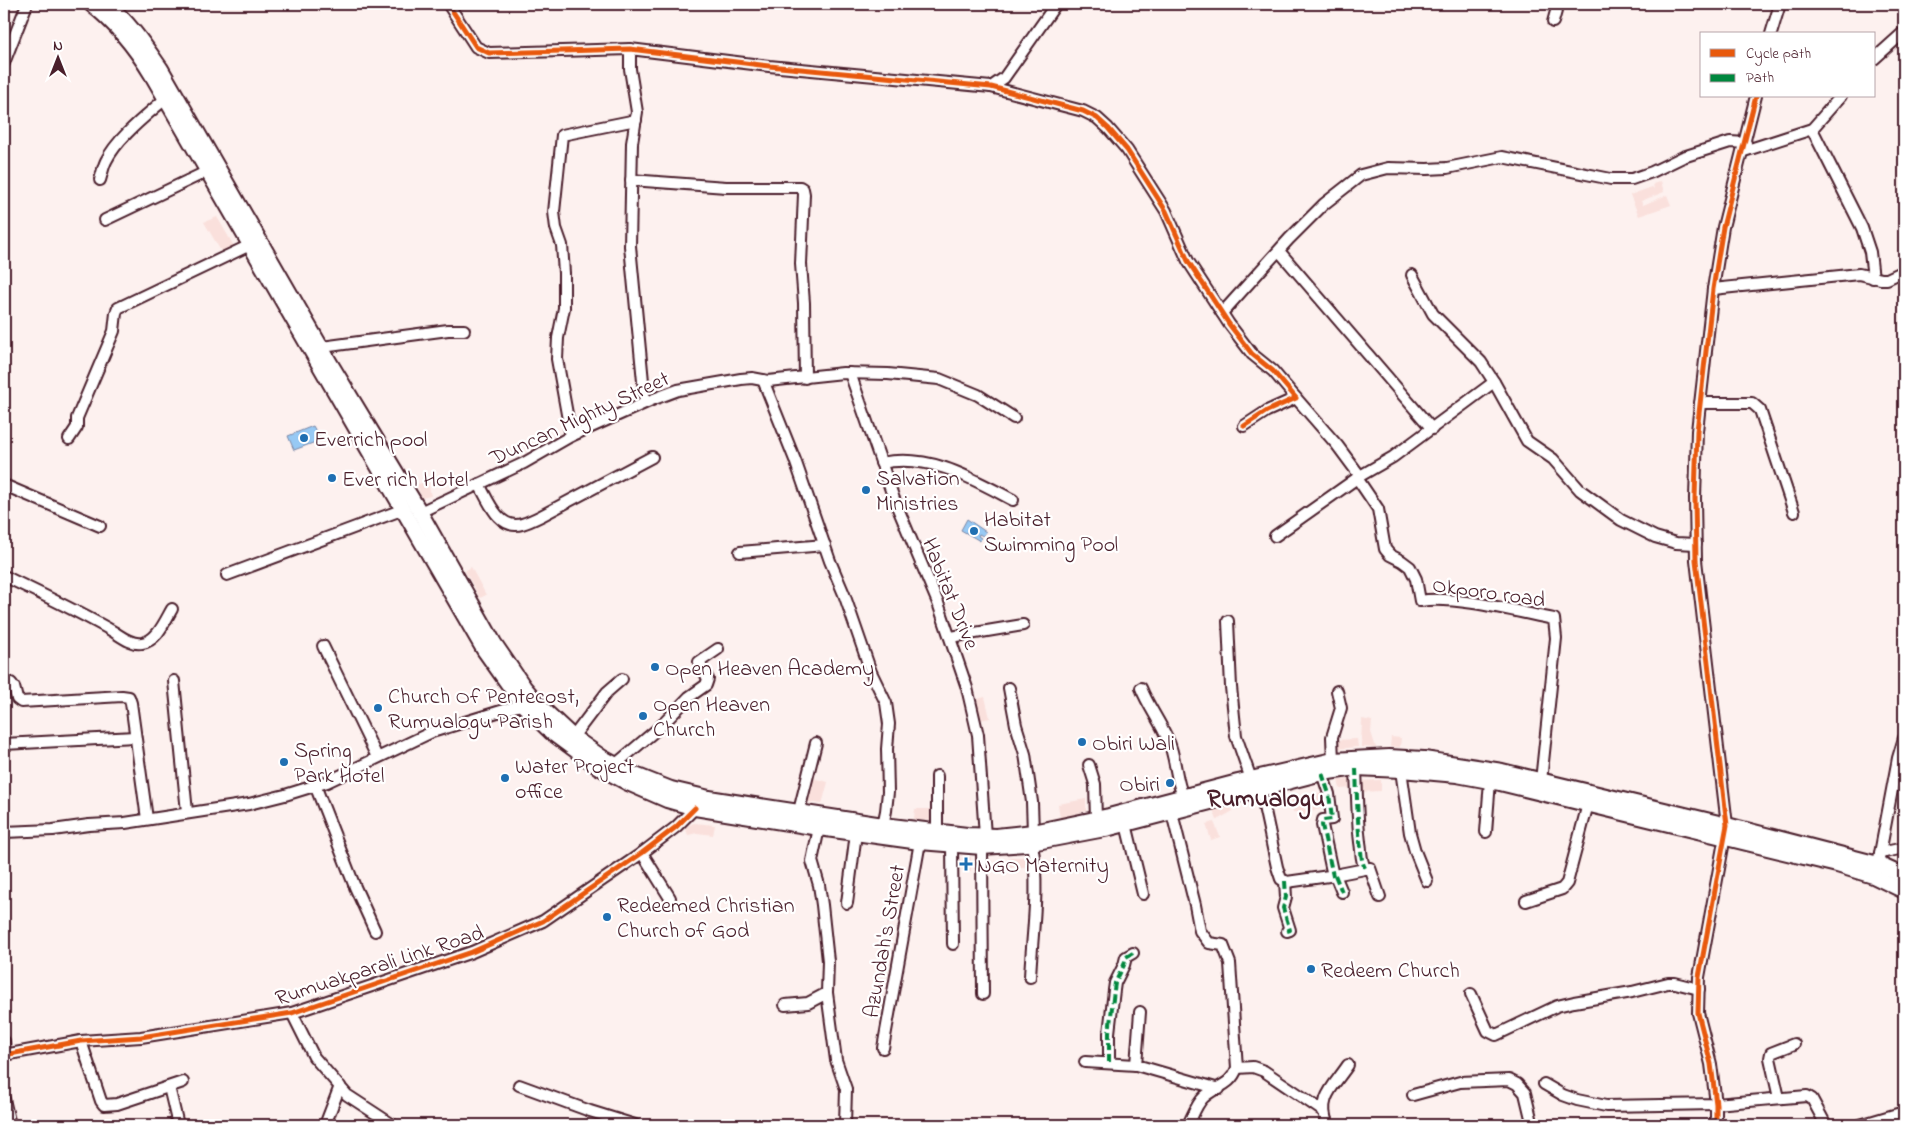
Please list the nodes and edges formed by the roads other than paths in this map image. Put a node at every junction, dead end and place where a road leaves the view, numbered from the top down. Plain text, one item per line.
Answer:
1 (28, 4) edge
2 (92, 4) edge
3 (448, 4) edge
4 (1056, 4) edge
5 (1558, 4) edge
6 (1780, 4) edge
7 (116, 7) edge
8 (1553, 22) dead end
9 (1772, 32) edge
10 (1904, 32) edge
11 (630, 49) junction
12 (1876, 57) edge
13 (4, 63) edge
14 (992, 87) junction
15 (166, 98) junction
16 (1756, 98) edge
17 (1839, 98) edge
18 (636, 120) junction
19 (1812, 128) junction
20 (1745, 147) junction
21 (208, 171) junction
22 (100, 180) dead end
23 (631, 180) junction
24 (105, 220) dead end
25 (250, 245) junction
26 (1279, 251) junction
27 (1904, 271) edge
28 (1412, 276) dead end
29 (1873, 278) junction
30 (1713, 288) junction
31 (1222, 313) junction
32 (464, 330) dead end
33 (322, 347) junction
34 (848, 373) junction
35 (805, 378) junction
36 (763, 380) junction
37 (1494, 382) junction
38 (1296, 398) junction
39 (645, 402) junction
40 (1700, 403) junction
41 (1014, 418) dead end
42 (1244, 426) dead end
43 (1432, 429) junction
44 (571, 436) junction
45 (69, 439) dead end
46 (652, 457) dead end
47 (882, 463) junction
48 (1359, 477) junction
49 (479, 484) junction
50 (4, 485) edge
51 (1013, 500) dead end
52 (404, 509) junction
53 (420, 512) junction
54 (1794, 512) dead end
55 (100, 526) dead end
56 (1275, 536) dead end
57 (1696, 544) junction
58 (824, 545) junction
59 (740, 552) dead end
60 (227, 575) dead end
61 (4, 576) edge
62 (172, 609) dead end
63 (1228, 621) dead end
64 (1023, 625) dead end
65 (951, 637) junction
66 (323, 646) dead end
67 (718, 649) dead end
68 (622, 679) dead end
69 (174, 681) dead end
70 (4, 682) edge
71 (1009, 688) dead end
72 (1141, 688) dead end
73 (1337, 691) dead end
74 (529, 702) junction
75 (135, 737) junction
76 (573, 737) junction
77 (1904, 738) edge
78 (816, 743) dead end
79 (4, 744) edge
80 (377, 757) junction
81 (1334, 760) junction
82 (616, 764) junction
83 (1089, 765) dead end
84 (1393, 765) junction
85 (1356, 768) junction
86 (1322, 773) junction
87 (936, 776) dead end
88 (1541, 780) junction
89 (1490, 781) junction
90 (1256, 783) junction
91 (314, 786) junction
92 (1183, 796) junction
93 (1588, 804) junction
94 (695, 808) junction
95 (799, 811) junction
96 (187, 812) junction
97 (1172, 813) junction
98 (1096, 818) junction
99 (146, 819) junction
100 (1126, 824) junction
101 (882, 825) junction
102 (819, 828) junction
103 (937, 831) junction
104 (4, 832) edge
105 (1486, 832) dead end
106 (1725, 832) junction
107 (856, 833) junction
108 (1033, 838) junction
109 (983, 841) junction
110 (920, 842) junction
111 (952, 844) junction
112 (1904, 848) edge
113 (642, 853) junction
114 (1879, 858) junction
115 (1365, 868) junction
116 (1334, 875) junction
117 (1904, 876) edge
118 (1285, 881) junction
119 (1427, 881) dead end
120 (1904, 890) edge
121 (1342, 892) dead end
122 (1143, 894) dead end
123 (1380, 897) dead end
124 (670, 898) dead end
125 (1526, 901) dead end
126 (847, 903) dead end
127 (375, 931) dead end
128 (1287, 931) dead end
129 (953, 944) dead end
130 (1133, 953) dead end
131 (1030, 977) dead end
132 (1699, 989) junction
133 (827, 993) junction
134 (983, 994) dead end
135 (1471, 994) dead end
136 (785, 1005) dead end
137 (1140, 1012) dead end
138 (292, 1013) junction
139 (4, 1041) edge
140 (81, 1041) junction
141 (1794, 1044) dead end
142 (883, 1048) dead end
143 (4, 1055) edge
144 (1085, 1062) dead end
145 (1109, 1062) junction
146 (1136, 1065) junction
147 (1348, 1065) dead end
148 (1237, 1068) junction
149 (183, 1082) dead end
150 (1544, 1084) dead end
151 (519, 1085) dead end
152 (340, 1086) junction
153 (169, 1087) junction
154 (1219, 1089) junction
155 (1413, 1095) dead end
156 (1779, 1098) junction
157 (4, 1099) edge
158 (1716, 1104) junction
159 (1323, 1111) junction
160 (1904, 1112) edge
161 (10, 1125) edge
162 (178, 1125) edge
163 (325, 1125) edge
164 (393, 1125) edge
165 (635, 1125) edge
166 (845, 1125) edge
167 (1188, 1125) edge
168 (1328, 1125) edge
169 (1531, 1125) edge
170 (1716, 1125) edge
171 (1826, 1125) edge
172 (1860, 1125) edge

1 - 13 street
2 - 15 main road
3 - 11 street
4 - 14 street
5 - 8 street
6 - 9 street
7 - 33 main road
10 - 12 street
11 - 14 street
11 - 18 street
14 - 31 street
15 - 21 main road
15 - 22 street
16 - 20 street
17 - 19 street
18 - 23 street
18 - 44 street
19 - 20 street
19 - 29 street
20 - 26 street
20 - 30 street
21 - 24 street
21 - 25 main road
23 - 35 street
23 - 39 street
25 - 45 street
25 - 52 main road
26 - 31 street
26 - 43 street
27 - 29 street
28 - 37 street
29 - 30 street
30 - 40 street
31 - 38 street
32 - 33 street
33 - 53 main road
34 - 35 street, Duncan Mighty Street
34 - 41 street, Duncan Mighty Street
34 - 47 street, Habitat Drive
35 - 36 street, Duncan Mighty Street
36 - 39 street, Duncan Mighty Street
36 - 58 street
37 - 43 street
37 - 57 street
38 - 42 street
38 - 48 street
39 - 44 street, Duncan Mighty Street
40 - 54 street
40 - 57 street
43 - 48 street
44 - 49 street, Duncan Mighty Street
46 - 49 street
47 - 51 street
47 - 65 street, Habitat Drive
48 - 56 street
48 - 88 street, Okporo road
49 - 53 street, Duncan Mighty Street
50 - 55 street
52 - 60 street
52 - 74 main road
53 - 74 main road
57 - 106 street
58 - 59 street
58 - 101 street
61 - 62 street
63 - 90 street
64 - 65 street
65 - 109 street, Habitat Drive
66 - 80 street
67 - 82 street
68 - 76 street
69 - 96 street
70 - 75 street
71 - 108 street
72 - 92 street
73 - 81 street
74 - 76 main road
74 - 80 street
74 - 94 main road
75 - 79 street
75 - 99 street
76 - 82 main road
77 - 114 street
78 - 95 street
80 - 91 street
81 - 84 main road
81 - 90 main road
82 - 95 main road
83 - 98 street
84 - 85 main road
84 - 88 main road
84 - 89 main road
84 - 119 street
85 - 86 main road
85 - 115 street
86 - 90 main road
86 - 116 street
87 - 103 street
88 - 106 main road
89 - 93 main road
89 - 105 street
90 - 92 main road
90 - 97 main road
90 - 118 street
91 - 96 street
91 - 127 street
92 - 98 main road
93 - 106 main road
93 - 125 street
94 - 102 main road
94 - 113 street, Rumuakparali Link Road
95 - 101 main road
96 - 99 street
97 - 100 main road
97 - 148 street
98 - 108 main road
99 - 104 street
100 - 108 main road
100 - 122 street
101 - 103 main road
102 - 107 main road
102 - 133 street
103 - 109 main road
106 - 114 main road
106 - 120 main road
106 - 132 street
107 - 110 main road
107 - 126 street
108 - 109 main road
108 - 131 street
109 - 111 main road
109 - 134 street, Habitat Drive
110 - 111 main road
110 - 142 street, Azundah's Street
111 - 129 street
112 - 114 street
113 - 124 street
113 - 138 street, Rumuakparali Link Road
114 - 117 main road
115 - 116 street
115 - 123 street
116 - 118 street
116 - 121 street
118 - 128 street
130 - 145 street
132 - 135 street
132 - 158 street
133 - 136 street
133 - 166 street
137 - 146 street
138 - 140 street, Rumuakparali Link Road
138 - 152 street
139 - 143 street
140 - 143 street, Rumuakparali Link Road
140 - 153 street
141 - 156 street
144 - 145 street
145 - 146 street
146 - 154 street
147 - 159 street
148 - 154 street
148 - 159 street
149 - 153 street
150 - 158 street
151 - 165 street
152 - 163 street
152 - 164 street
153 - 162 street
154 - 167 street
155 - 169 street
156 - 158 street
156 - 171 street
157 - 161 street
158 - 170 street
159 - 168 street
160 - 172 street

